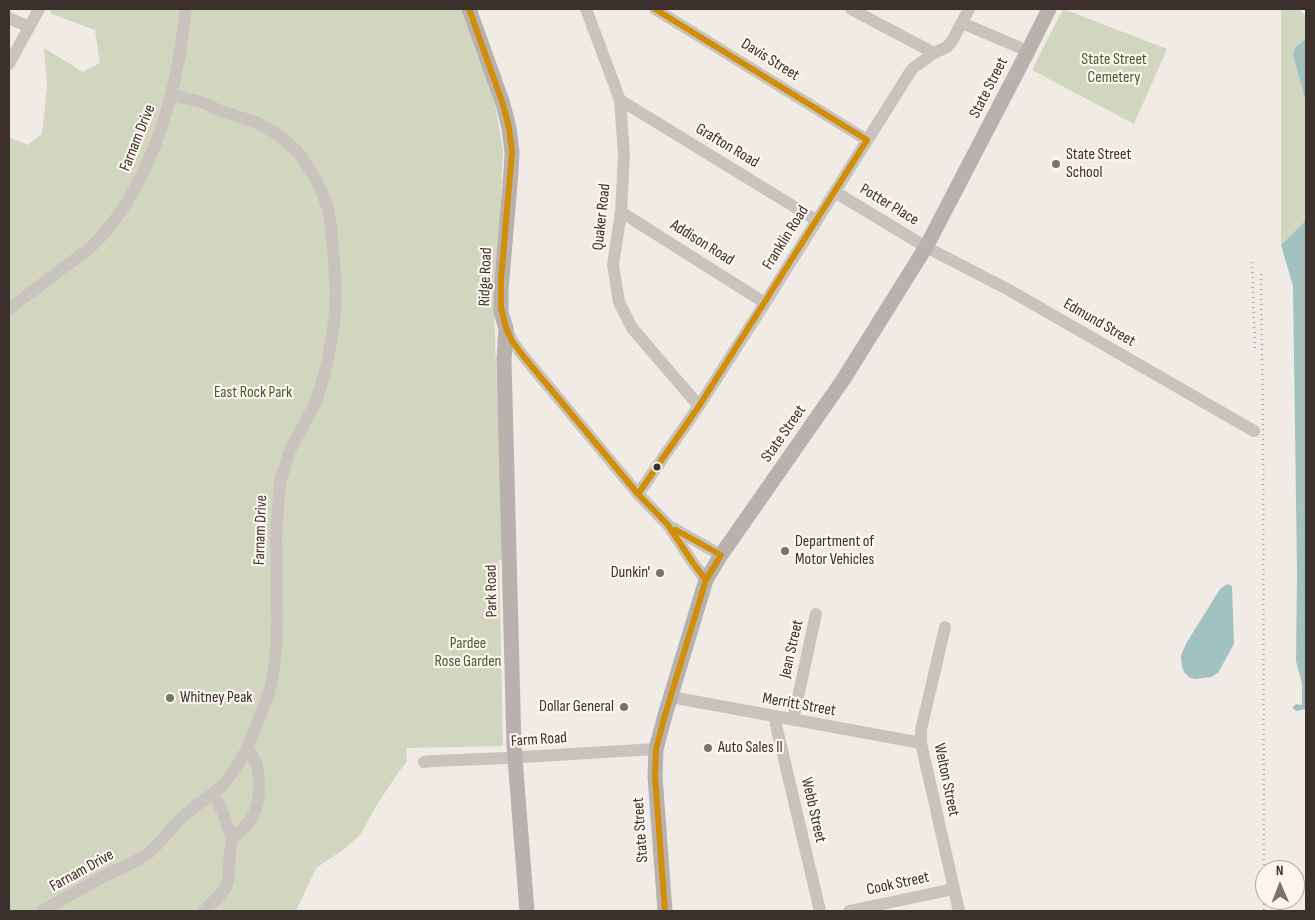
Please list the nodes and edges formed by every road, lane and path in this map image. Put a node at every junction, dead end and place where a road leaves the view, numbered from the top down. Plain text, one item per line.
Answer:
1 (39, 9) edge
2 (186, 9) edge
3 (469, 9) edge
4 (586, 9) edge
5 (655, 9) edge
6 (851, 9) edge
7 (969, 9) edge
8 (1048, 9) edge
9 (9, 18) edge
10 (962, 23) junction
11 (29, 27) junction
12 (1028, 51) junction
13 (934, 53) junction
14 (9, 64) edge
15 (171, 98) junction
16 (620, 100) junction
17 (867, 140) junction
18 (835, 192) junction
19 (621, 212) junction
20 (816, 220) junction
21 (926, 247) junction
22 (765, 303) junction
23 (9, 309) edge
24 (506, 328) junction
25 (698, 406) junction
26 (1254, 430) dead end
27 (638, 494) junction
28 (668, 525) junction
29 (721, 556) junction
30 (706, 580) junction
31 (816, 614) dead end
32 (945, 627) dead end
33 (671, 697) junction
34 (775, 717) junction
35 (792, 720) junction
36 (921, 743) junction
37 (247, 749) junction
38 (656, 749) junction
39 (515, 758) junction
40 (424, 762) dead end
41 (213, 794) junction
42 (232, 839) junction
43 (954, 889) junction
44 (42, 911) edge
45 (204, 911) edge
46 (527, 911) edge
47 (665, 911) edge
48 (820, 911) edge
49 (849, 911) edge
50 (959, 911) edge

1 - 11 street
2 - 15 street, Farnam Drive
3 - 24 main road, Ridge Road
4 - 16 street, Quaker Road
5 - 17 street, Davis Street
6 - 13 street
7 - 10 street, Franklin Road
8 - 12 main road, State Street
9 - 11 street
10 - 12 street
10 - 13 street, Franklin Road
11 - 14 street
12 - 21 main road, State Street
13 - 17 street, Franklin Road
15 - 23 street, Farnam Drive
15 - 37 street, Farnam Drive
16 - 19 street, Quaker Road
16 - 20 street, Grafton Road
17 - 18 street, Franklin Road
18 - 20 street, Franklin Road
18 - 21 street, Potter Place
19 - 22 street, Addison Road
19 - 25 street, Quaker Road
20 - 22 street, Franklin Road
21 - 26 street, Edmund Street
21 - 29 main road, State Street
22 - 25 street, Franklin Road
24 - 27 street, Ridge Road
24 - 39 main road, Park Road
25 - 27 street, Franklin Road
27 - 28 street, Ridge Road
28 - 29 street, Ridge Road
28 - 30 street, Ridge Road
29 - 30 main road, State Street
30 - 33 main road, State Street
31 - 35 street, Jean Street
32 - 36 street, Welton Street
33 - 34 street, Merritt Street
33 - 38 main road, State Street
34 - 35 street, Merritt Street
34 - 48 street, Webb Street
35 - 36 street, Merritt Street
36 - 43 street, Welton Street
37 - 41 street, Farnam Drive
37 - 42 street
38 - 39 street, Farm Road
38 - 47 main road, State Street
39 - 40 street, Farm Road
39 - 46 main road, Park Road
41 - 42 street
41 - 44 street, Farnam Drive
42 - 45 street
43 - 49 street, Cook Street
43 - 50 street, Welton Street

